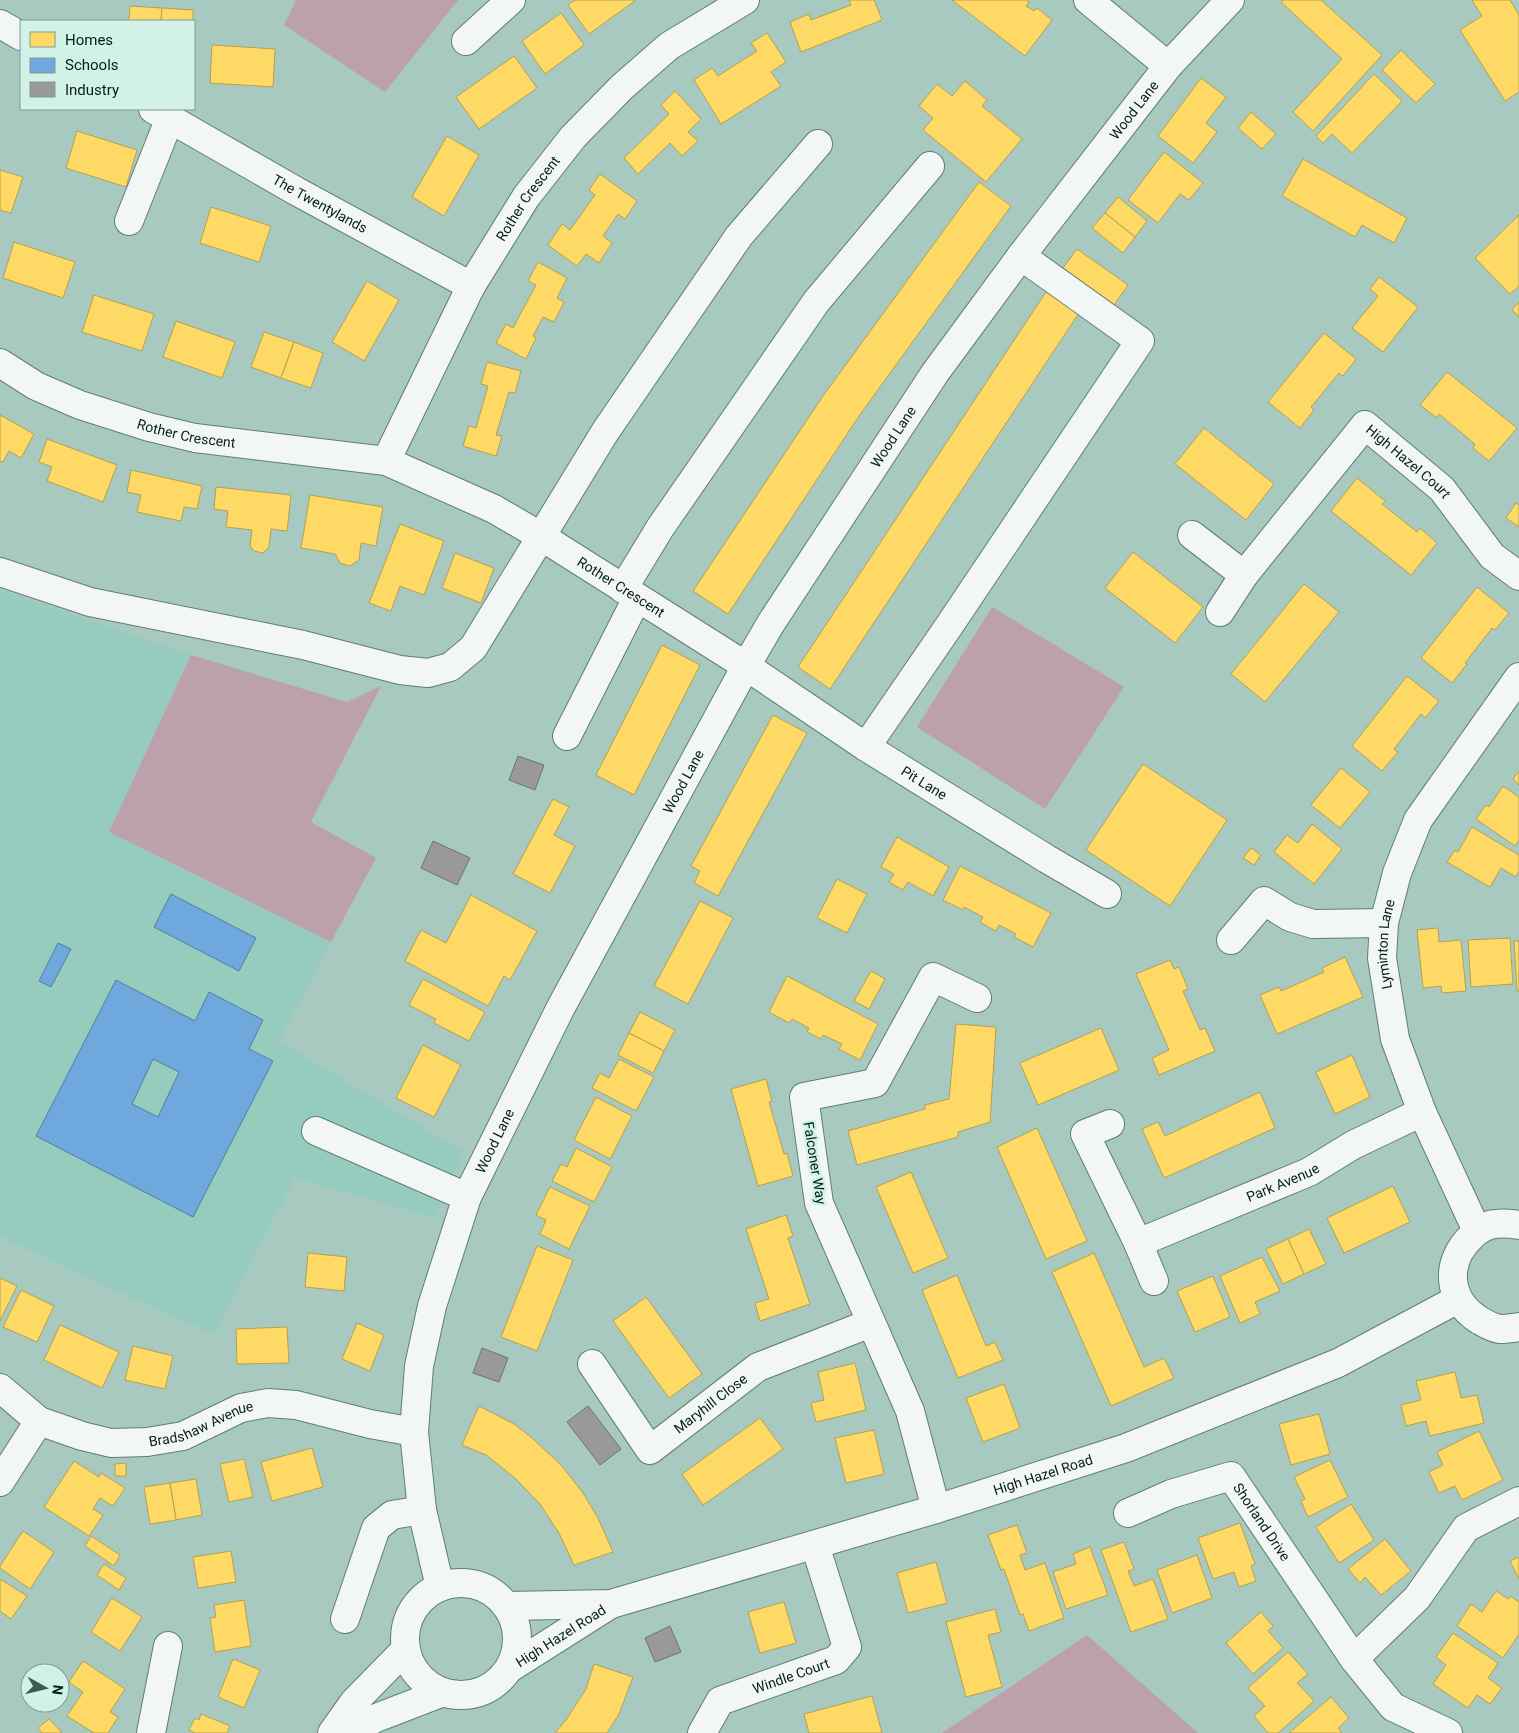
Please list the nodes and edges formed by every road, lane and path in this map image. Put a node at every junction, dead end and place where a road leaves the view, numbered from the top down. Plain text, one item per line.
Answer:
1 (510, 0) edge
2 (745, 0) edge
3 (1230, 0) edge
4 (1097, 2) edge
5 (0, 24) edge
6 (20, 35) edge
7 (466, 41) dead end
8 (1168, 66) junction
9 (162, 113) edge
10 (818, 144) dead end
11 (930, 166) dead end
12 (129, 221) dead end
13 (1021, 256) junction
14 (471, 286) junction
15 (0, 363) edge
16 (386, 461) junction
17 (1192, 535) dead end
18 (542, 537) junction
19 (0, 572) edge
20 (1244, 575) junction
21 (1519, 576) edge
22 (630, 593) junction
23 (1220, 612) dead end
24 (746, 666) junction
25 (1515, 690) edge
26 (567, 736) dead end
27 (866, 747) junction
28 (1107, 894) dead end
29 (1384, 923) junction
30 (1231, 940) dead end
31 (977, 998) dead end
32 (1422, 1112) junction
33 (1110, 1124) dead end
34 (316, 1131) dead end
35 (467, 1197) junction
36 (1519, 1225) edge
37 (1477, 1231) junction
38 (1138, 1243) junction
39 (1154, 1281) dead end
40 (1458, 1299) junction
41 (871, 1323) junction
42 (1519, 1328) edge
43 (592, 1364) dead end
44 (0, 1388) edge
45 (39, 1421) junction
46 (414, 1432) junction
47 (0, 1482) edge
48 (1519, 1500) edge
49 (936, 1509) junction
50 (422, 1510) junction
51 (1128, 1512) dead end
52 (814, 1545) junction
53 (440, 1587) junction
54 (611, 1604) junction
55 (506, 1606) junction
56 (345, 1618) dead end
57 (168, 1646) dead end
58 (405, 1650) junction
59 (1354, 1659) junction
60 (510, 1668) junction
61 (441, 1693) junction
62 (151, 1733) edge
63 (332, 1733) edge
64 (348, 1733) edge
65 (702, 1733) edge
66 (1448, 1733) edge

1 - 7 street
2 - 14 street, Rother Crescent
3 - 8 street, Wood Lane
4 - 8 street
5 - 6 street
8 - 13 street, Wood Lane
9 - 12 street, The Twentylands
9 - 14 street, The Twentylands
10 - 18 street
11 - 22 street
13 - 24 street, Wood Lane
13 - 27 street
14 - 16 street, Rother Crescent
15 - 16 street, Rother Crescent
16 - 18 street, Rother Crescent
17 - 20 street
18 - 19 street
18 - 22 street, Rother Crescent
20 - 21 street, High Hazel Court
20 - 23 street, High Hazel Court
22 - 24 street, Rother Crescent
22 - 26 street
24 - 27 street, Pit Lane
24 - 35 street, Wood Lane
25 - 29 street, Lyminton Lane
27 - 28 street, Pit Lane
29 - 30 street
29 - 32 street, Lyminton Lane
31 - 41 street, Falconer Way
32 - 37 street, Lyminton Lane
32 - 38 street, Park Avenue
33 - 38 street
34 - 35 street
35 - 46 street, Wood Lane
36 - 37 street
37 - 40 street
38 - 39 street
40 - 42 street
40 - 49 street, High Hazel Road
41 - 43 street, Maryhill Close
41 - 49 street, Falconer Way
44 - 45 street, Bradshaw Avenue
45 - 46 street, Bradshaw Avenue
45 - 47 street
46 - 50 street, Wood Lane
48 - 59 street
49 - 52 street, High Hazel Road
50 - 53 street, Wood Lane
50 - 56 street
51 - 59 street, Shorland Drive
52 - 54 street, High Hazel Road
52 - 65 street, Windle Court
53 - 55 street
53 - 58 street
54 - 55 street, High Hazel Road
54 - 60 street, High Hazel Road
55 - 60 street
57 - 62 street
58 - 61 street
58 - 63 street
59 - 66 street, Shorland Drive
60 - 61 street
61 - 64 street

